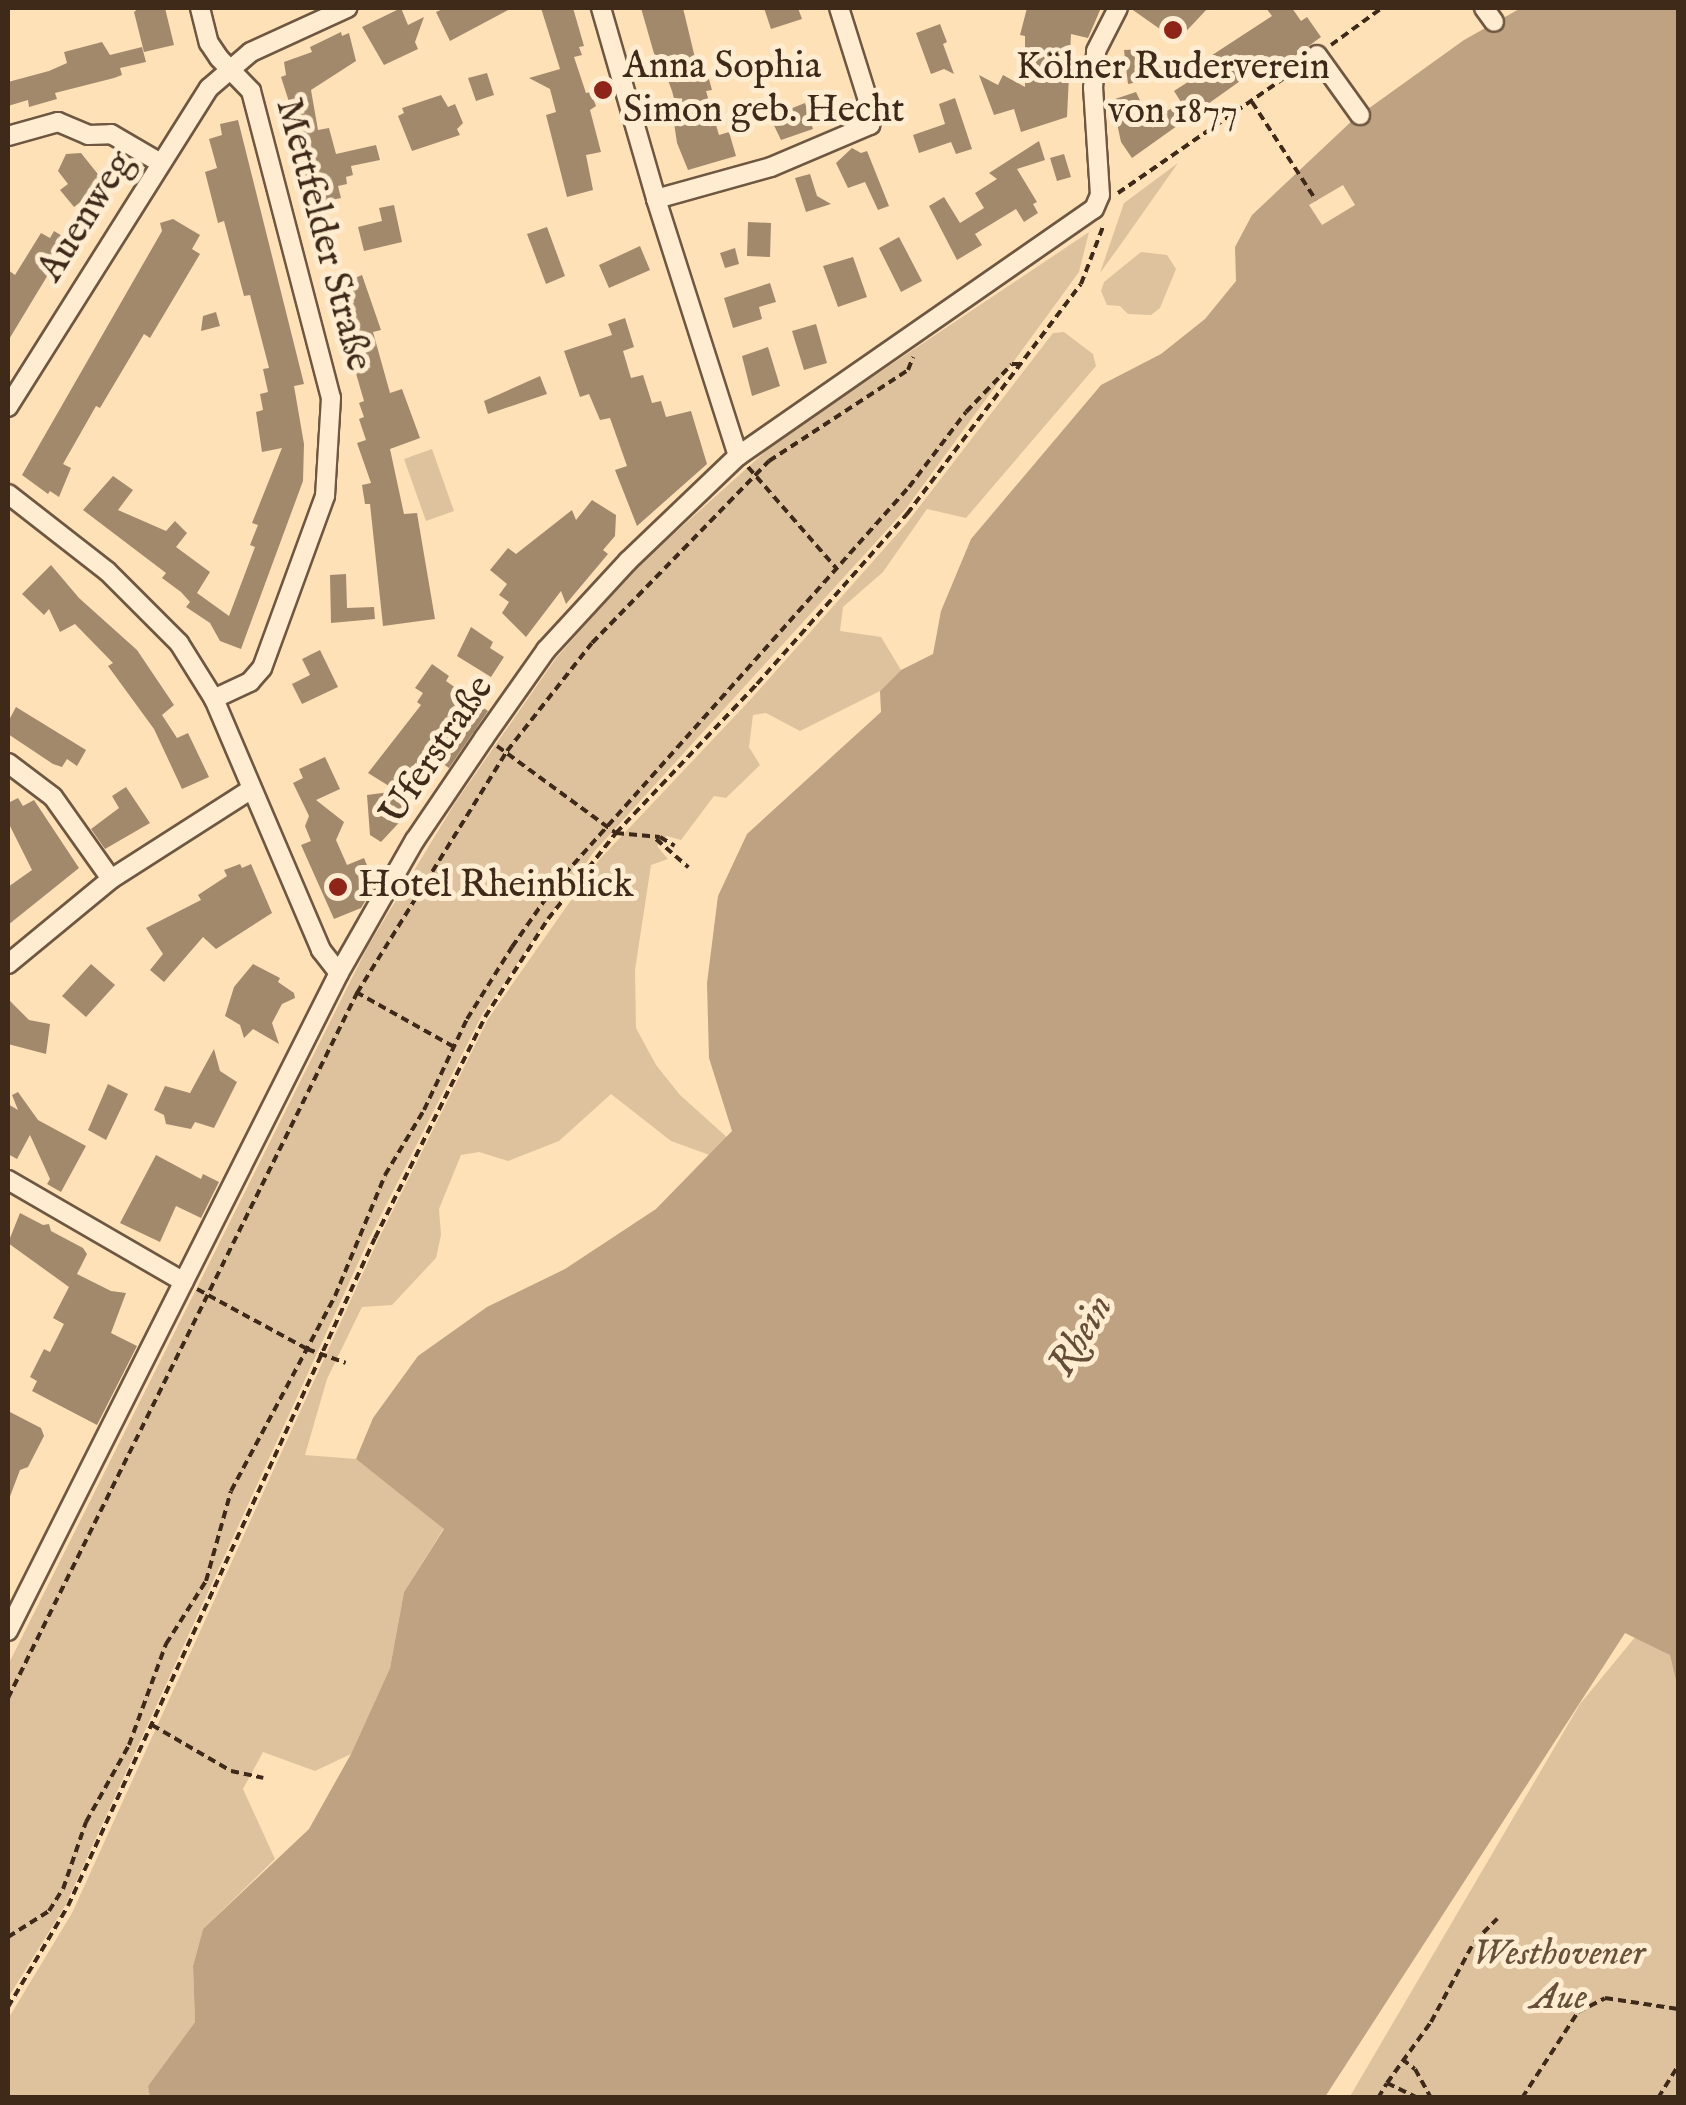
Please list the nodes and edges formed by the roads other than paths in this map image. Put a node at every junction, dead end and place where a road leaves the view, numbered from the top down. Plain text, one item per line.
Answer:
1 (200, 8) edge
2 (346, 8) edge
3 (601, 8) edge
4 (839, 8) edge
5 (1118, 8) edge
6 (1317, 55) road end
7 (230, 66) junction
8 (1360, 115) dead end
9 (8, 136) edge
10 (159, 162) junction
11 (656, 199) junction
12 (8, 407) edge
13 (738, 456) junction
14 (8, 494) edge
15 (214, 699) junction
16 (8, 763) edge
17 (252, 789) junction
18 (112, 878) junction
19 (8, 964) edge
20 (339, 973) junction
21 (8, 1180) edge
22 (184, 1282) junction
23 (8, 1632) edge

1 - 7 street, Mettfelder Straße
2 - 7 street
3 - 11 street
4 - 11 street
5 - 13 street, Uferstraße
6 - 8 street
7 - 10 street, Auenweg
7 - 15 street, Mettfelder Straße
9 - 10 street
10 - 12 street, Auenweg
11 - 13 street
13 - 20 street, Uferstraße
14 - 15 street
15 - 17 street
16 - 18 street
17 - 18 street
17 - 20 street
18 - 19 street
20 - 22 street, Uferstraße
21 - 22 street
22 - 23 street, Uferstraße

